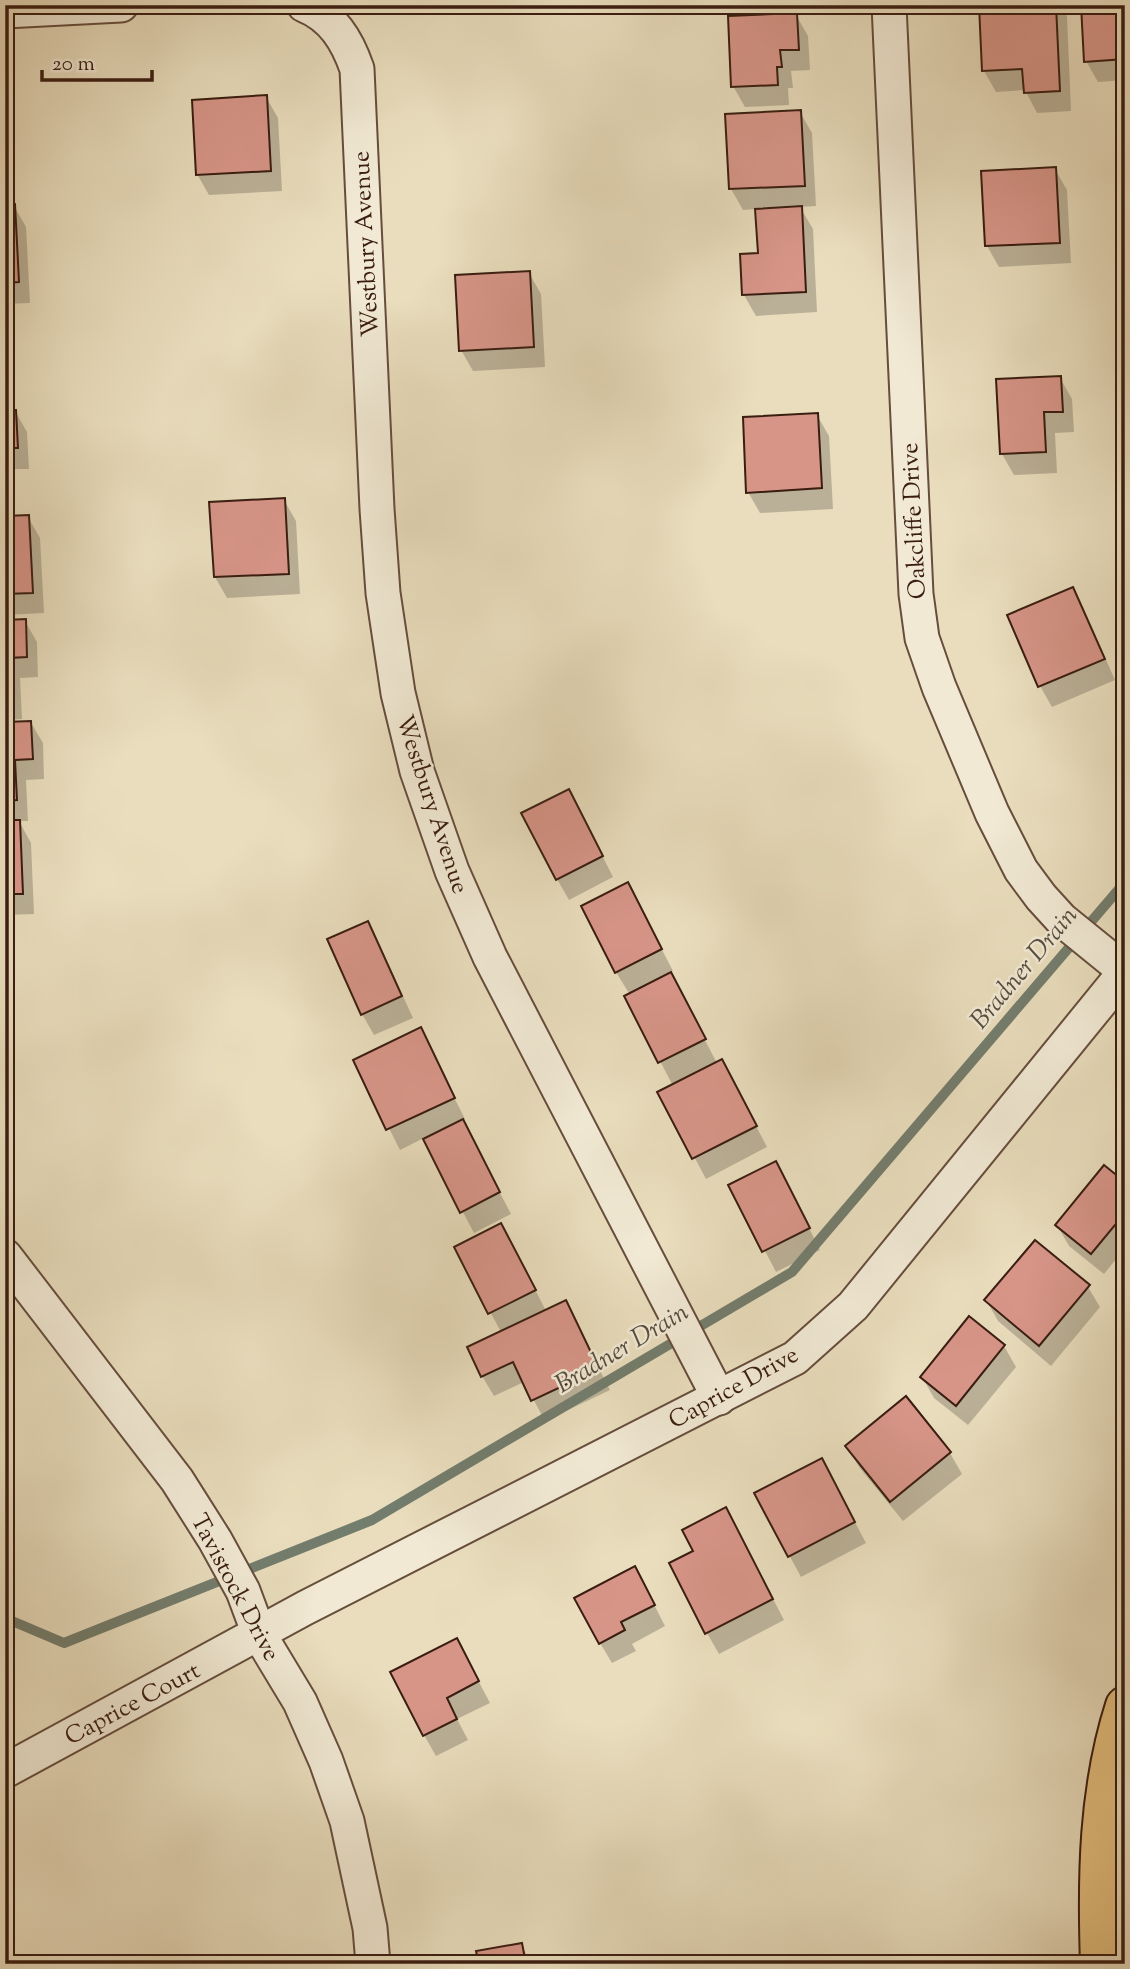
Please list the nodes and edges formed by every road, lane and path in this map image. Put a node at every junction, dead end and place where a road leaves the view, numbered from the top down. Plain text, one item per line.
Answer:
1 (121, 5) edge
2 (304, 5) edge
3 (889, 5) edge
4 (5, 10) edge
5 (1125, 972) edge
6 (5, 1256) edge
7 (719, 1398) junction
8 (259, 1634) junction
9 (1125, 1706) edge
10 (5, 1771) edge
11 (373, 1964) edge
12 (1100, 1964) edge

1 - 4 street
2 - 7 street, Westbury Avenue
3 - 5 street, Oakcliffe Drive
5 - 7 street, Caprice Drive
6 - 8 street, Tavistock Drive
7 - 8 street, Caprice Drive
8 - 10 street, Caprice Court
8 - 11 street, Tavistock Drive
9 - 12 highway

